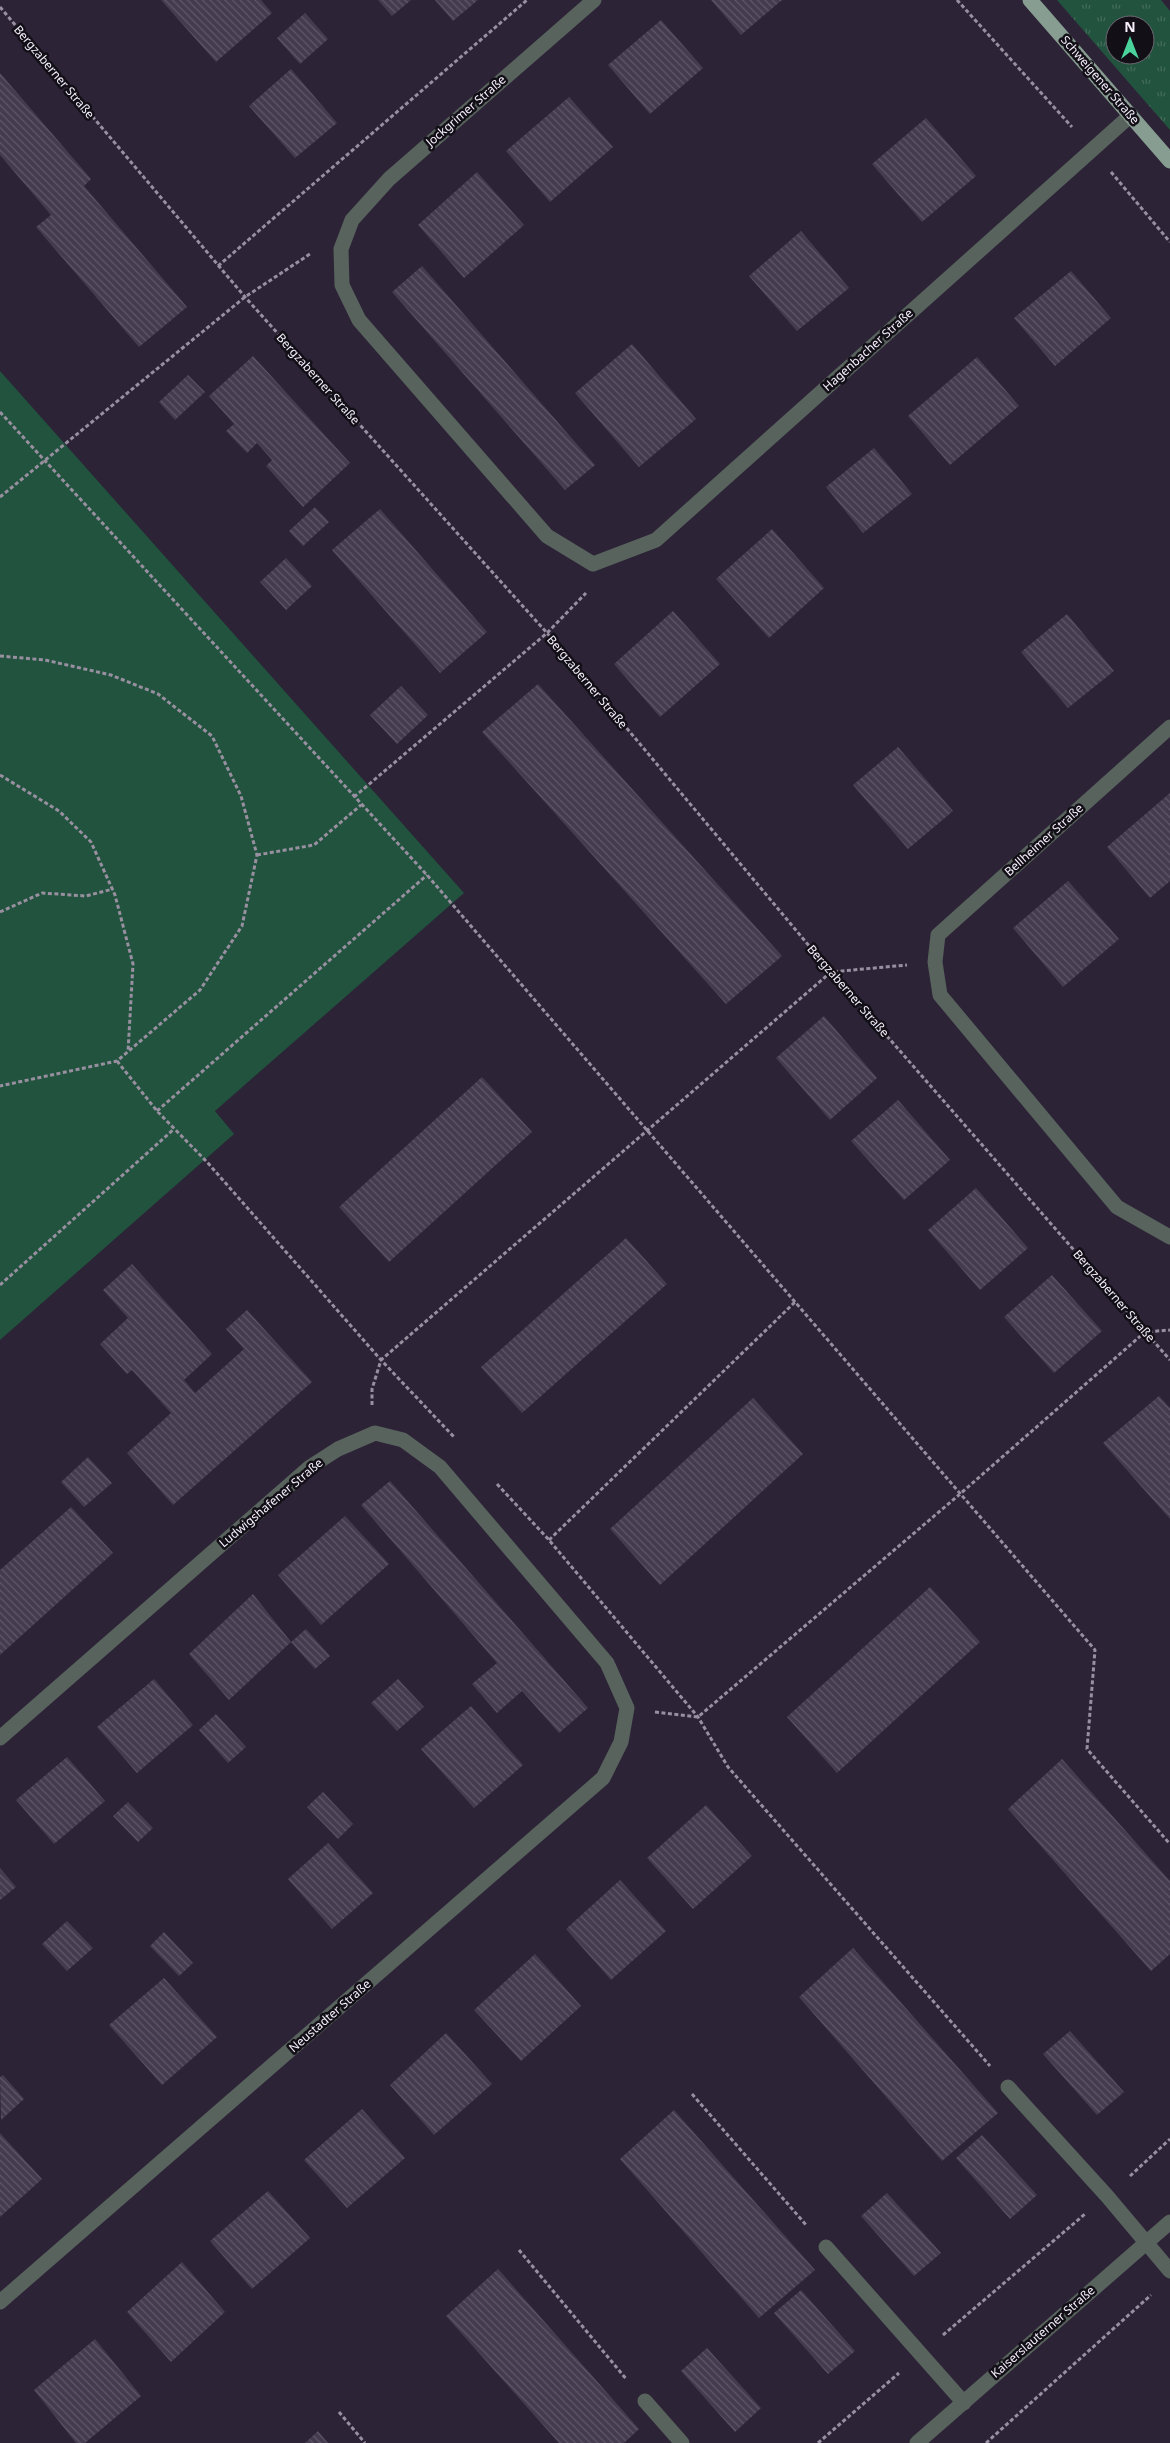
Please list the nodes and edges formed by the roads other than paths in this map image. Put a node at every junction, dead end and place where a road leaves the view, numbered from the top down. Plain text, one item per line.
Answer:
1 (594, 0) edge
2 (1030, 0) edge
3 (1131, 115) junction
4 (1170, 161) edge
5 (593, 564) joint
6 (1170, 727) edge
7 (1170, 1237) edge
8 (628, 1708) joint
9 (0, 1738) edge
10 (1008, 2087) road end
11 (1170, 2222) edge
12 (1145, 2242) junction
13 (826, 2247) road end
14 (1170, 2271) edge
15 (0, 2302) edge
16 (646, 2401) road end
17 (964, 2403) junction
18 (682, 2443) edge
19 (917, 2443) edge

1 - 5 street, Jockgrimer Straße
2 - 3 main road, Schweigener Straße
3 - 4 main road, Schweigener Straße
3 - 5 street, Hagenbacher Straße
6 - 7 street, Bellheimer Straße
8 - 9 street, Ludwigshafener Straße
8 - 15 street, Neustadter Straße
10 - 12 street
11 - 12 street, Kaiserslauterner Straße
12 - 14 street
12 - 17 street, Kaiserslauterner Straße
13 - 17 street
16 - 18 street
17 - 19 street, Kaiserslauterner Straße

